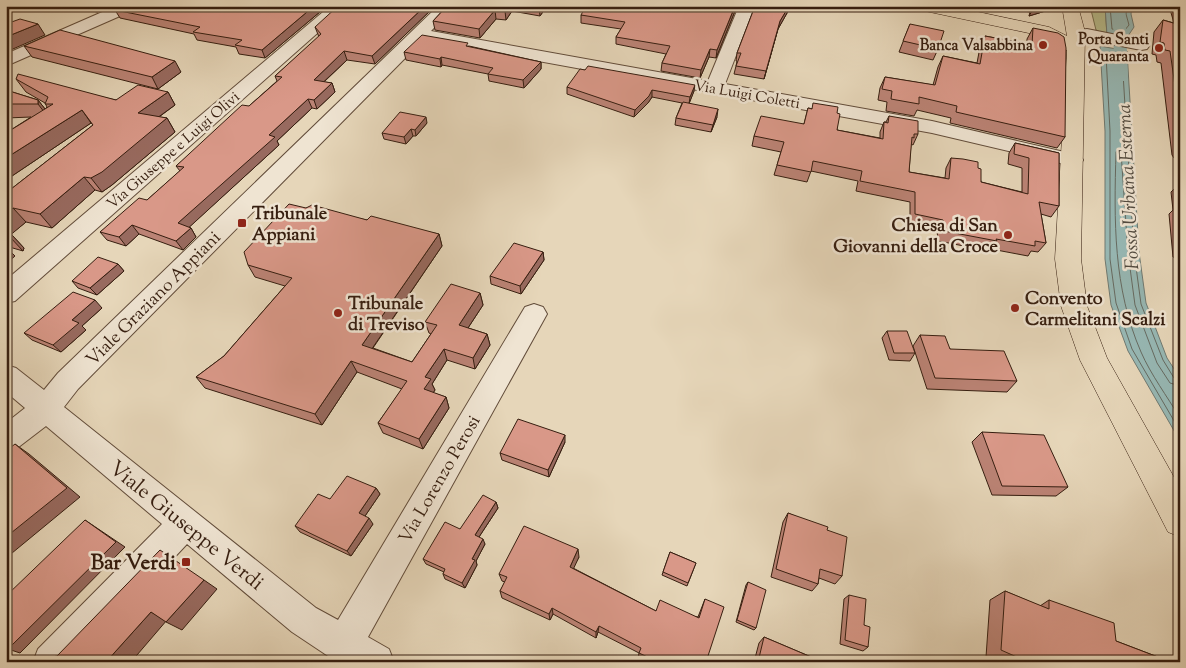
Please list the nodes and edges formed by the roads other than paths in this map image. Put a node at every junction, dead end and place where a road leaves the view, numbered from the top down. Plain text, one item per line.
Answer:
1 (130, 6) edge
2 (340, 6) edge
3 (448, 6) edge
4 (747, 6) edge
5 (925, 6) edge
6 (1065, 6) edge
7 (1070, 6) edge
8 (999, 21) junction
9 (1081, 33) junction
10 (419, 34) junction
11 (1141, 45) dead end
12 (6, 61) edge
13 (1074, 83) junction
14 (714, 88) junction
15 (1073, 160) junction
16 (6, 294) edge
17 (534, 314) dead end
18 (6, 376) edge
19 (46, 408) junction
20 (6, 440) edge
21 (1180, 521) edge
22 (185, 523) junction
23 (344, 645) junction
24 (51, 662) edge
25 (376, 662) edge

1 - 12 street
2 - 16 street, Via Giuseppe e Luigi Olivi
3 - 10 street, Viale Graziano Appiani
4 - 14 street
5 - 8 main road
6 - 8 main road
7 - 9 main road
8 - 13 main road
9 - 11 street
9 - 13 main road
10 - 14 street, Via Luigi Coletti
10 - 19 street, Viale Graziano Appiani
13 - 15 main road
14 - 15 street, Via Luigi Coletti
15 - 21 main road
17 - 23 street, Via Lorenzo Perosi
18 - 19 street, Viale Giuseppe Verdi
19 - 20 street, Viale Graziano Appiani
19 - 22 street, Viale Giuseppe Verdi
22 - 23 street, Viale Giuseppe Verdi
22 - 24 street
23 - 25 street, Viale Giuseppe Verdi

